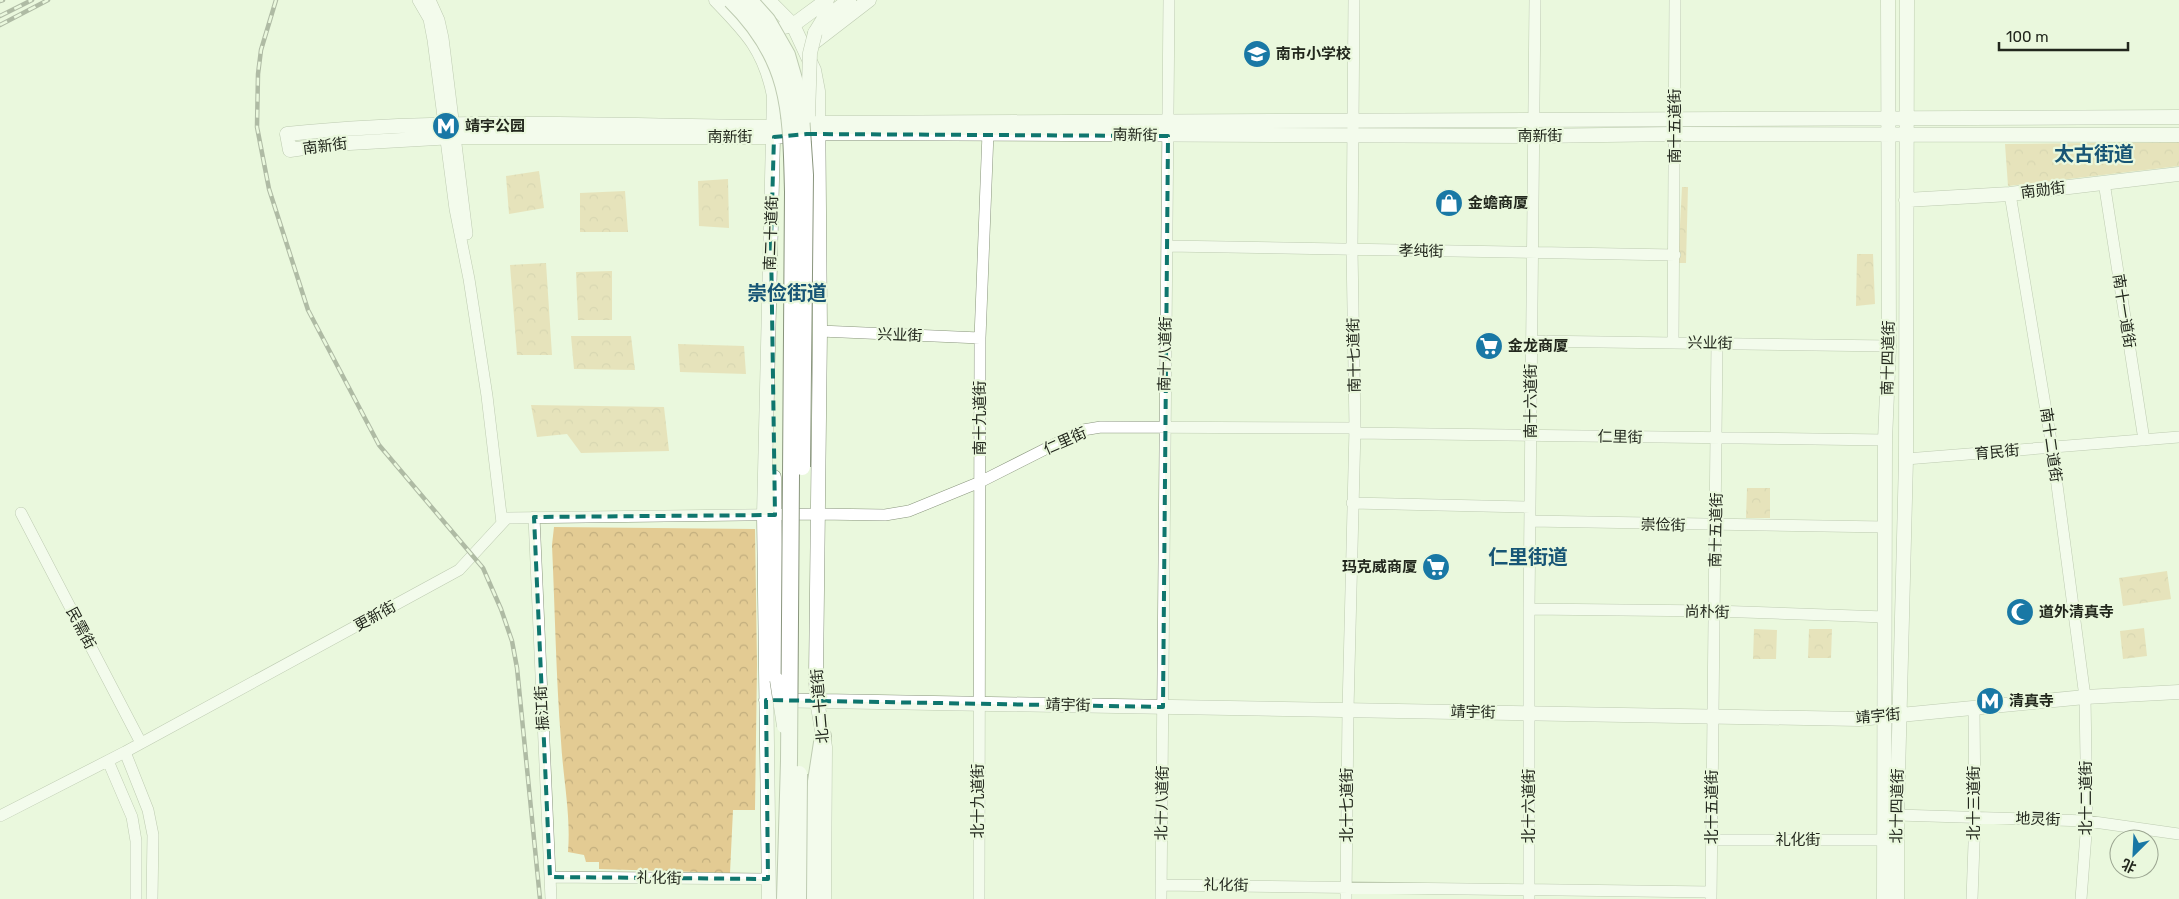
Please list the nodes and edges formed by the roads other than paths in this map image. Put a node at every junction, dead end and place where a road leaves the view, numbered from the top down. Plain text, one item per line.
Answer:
1 (418, 0) edge
2 (430, 0) edge
3 (716, 0) edge
4 (730, 0) edge
5 (749, 0) edge
6 (768, 0) edge
7 (827, 0) edge
8 (849, 0) edge
9 (869, 0) edge
10 (1169, 0) edge
11 (1354, 0) edge
12 (1535, 0) edge
13 (1675, 0) edge
14 (1888, 0) edge
15 (1907, 0) edge
16 (793, 25) junction
17 (749, 35) junction
18 (805, 49) junction
19 (765, 61) junction
20 (2179, 117) edge
21 (1887, 118) junction
22 (1907, 118) junction
23 (1168, 120) junction
24 (1354, 120) junction
25 (1535, 121) junction
26 (1676, 127) junction
27 (819, 128) junction
28 (449, 131) junction
29 (774, 132) junction
30 (988, 133) junction
31 (1887, 134) junction
32 (1907, 134) junction
33 (2179, 135) edge
34 (1168, 136) junction
35 (1354, 136) junction
36 (1535, 136) junction
37 (805, 174) junction
38 (2179, 174) edge
39 (2104, 182) junction
40 (2010, 194) junction
41 (1906, 200) junction
42 (1167, 246) junction
43 (1352, 249) junction
44 (1533, 253) junction
45 (1675, 255) junction
46 (820, 331) junction
47 (980, 338) junction
48 (1531, 341) junction
49 (1673, 343) junction
50 (1717, 344) junction
51 (1889, 346) junction
52 (1164, 426) junction
53 (1355, 431) junction
54 (1531, 435) junction
55 (2179, 437) edge
56 (1717, 439) junction
57 (1885, 440) junction
58 (2144, 440) junction
59 (2052, 448) junction
60 (1906, 459) junction
61 (980, 482) junction
62 (1352, 503) junction
63 (1530, 507) junction
64 (21, 513) dead end
65 (818, 514) junction
66 (770, 515) junction
67 (534, 516) junction
68 (504, 520) junction
69 (1530, 522) junction
70 (1716, 526) junction
71 (1885, 527) junction
72 (1529, 610) junction
73 (1714, 611) junction
74 (1885, 617) junction
75 (2179, 692) edge
76 (2084, 697) junction
77 (766, 700) junction
78 (817, 701) junction
79 (977, 703) junction
80 (1163, 707) junction
81 (1974, 707) junction
82 (1348, 710) junction
83 (1529, 713) junction
84 (1892, 714) junction
85 (1712, 716) junction
86 (823, 736) junction
87 (141, 743) junction
88 (125, 752) junction
89 (108, 761) junction
90 (789, 761) junction
91 (1897, 815) junction
92 (0, 816) edge
93 (1975, 816) junction
94 (2088, 821) junction
95 (2179, 834) edge
96 (1712, 840) junction
97 (1884, 840) junction
98 (550, 876) junction
99 (768, 879) junction
100 (1161, 885) junction
101 (1346, 893) edge
102 (1529, 894) edge
103 (1711, 895) edge
104 (136, 899) edge
105 (152, 899) edge
106 (550, 899) edge
107 (769, 899) edge
108 (785, 899) edge
109 (798, 899) edge
110 (812, 899) edge
111 (824, 899) edge
112 (979, 899) edge
113 (1161, 899) edge
114 (1884, 899) edge
115 (1897, 899) edge
116 (1972, 899) edge
117 (2081, 899) edge

1 - 28 street
2 - 28 street
3 - 17 main road, 南二十道街
4 - 90 highway, bridge
5 - 37 highway, bridge
6 - 16 main road
7 - 16 main road
8 - 37 main road, bridge
9 - 18 main road
10 - 23 street, 南十八道街
11 - 24 street, 南十七道街
12 - 25 street, 南十六道街
13 - 26 street, 南十五道街
14 - 21 main road, 南十四道街
15 - 22 main road
16 - 17 main road
16 - 18 main road
17 - 19 main road, 南二十道街
18 - 19 main road
18 - 27 main road
19 - 29 main road, 南二十道街
20 - 22 main road
21 - 22 main road, 南新街
21 - 26 main road, 南新街
21 - 31 main road, 南十四道街
22 - 32 main road
23 - 24 main road, 南新街
23 - 27 main road, 南新街
23 - 34 street, 南十八道街
24 - 25 main road, 南新街
24 - 35 street, 南十七道街
25 - 26 main road, 南新街
25 - 36 street, 南十六道街
26 - 31 main road, 南新街
26 - 36 main road, 南新街
26 - 45 street, 南十五道街
27 - 29 main road, 南新街
27 - 30 main road, 南新街
27 - 46 main road
28 - 28 main road, 南新街
28 - 29 main road, 南新街
28 - 68 street
29 - 66 main road, 南二十道街
30 - 34 main road, 南新街
30 - 47 street, 南十九道街
31 - 32 main road, 南新街
31 - 51 main road, 南十四道街
32 - 33 main road
32 - 41 main road
34 - 35 main road, 南新街
34 - 42 street, 南十八道街
35 - 36 main road, 南新街
35 - 43 street, 南十七道街
36 - 44 street, 南十六道街
37 - 109 highway, bridge
38 - 39 main road, 南勋街
39 - 40 main road, 南勋街
39 - 58 street, 南十一道街
40 - 41 main road, 南勋街
40 - 59 street, 南十二道街
41 - 60 main road
42 - 43 street, 孝纯街
42 - 52 street, 南十八道街
43 - 44 street, 孝纯街
43 - 53 street, 南十七道街
44 - 45 street, 孝纯街
44 - 48 street, 南十六道街
45 - 49 street, 南十五道街
46 - 47 street, 兴业街
46 - 65 main road
47 - 61 street, 南十九道街
48 - 49 street, 兴业街
48 - 54 street, 南十六道街
49 - 50 street, 兴业街
50 - 51 street, 兴业街
50 - 56 street, 南十五道街
51 - 57 main road, 南十四道街
52 - 53 street, 仁里街
52 - 61 street, 仁里街
52 - 80 street, 南十八道街
53 - 54 street, 仁里街
53 - 62 street, 南十七道街
54 - 56 street, 仁里街
54 - 63 street, 南十六道街
55 - 58 street, 育民街
56 - 57 street, 仁里街
56 - 70 street, 南十五道街
57 - 71 main road, 南十四道街
58 - 59 street, 育民街
59 - 60 street, 育民街
59 - 76 street, 南十二道街
60 - 84 main road
61 - 65 street, 仁里街
61 - 79 street, 南十九道街
62 - 63 street
62 - 82 street, 南十七道街
63 - 69 street, 南十六道街
64 - 87 street, 民需街
65 - 66 street, 仁里街
65 - 78 main road, 北二十道街
66 - 67 street
66 - 77 main road
66 - 90 main road, bridge
67 - 68 street
67 - 98 street, 振江街
68 - 87 street, 更新街
69 - 70 street, 崇俭街
69 - 72 street, 南十六道街
70 - 71 street, 崇俭街
70 - 73 street, 南十五道街
71 - 74 main road, 南十四道街
72 - 73 street, 尚朴街
72 - 83 street, 南十六道街
73 - 74 street, 尚朴街
73 - 85 street, 南十五道街
74 - 84 main road, 南十四道街
75 - 76 main road, 靖宇街
76 - 81 main road, 靖宇街
76 - 94 street, 北十二道街
77 - 78 main road, 靖宇街
77 - 99 main road
78 - 79 main road, 靖宇街
78 - 86 main road, 北二十道街
79 - 80 main road, 靖宇街
79 - 112 street, 北十九道街
80 - 82 main road, 靖宇街
80 - 100 street, 北十八道街
81 - 84 main road, 靖宇街
81 - 93 street, 北十三道街
82 - 83 main road, 靖宇街
82 - 101 street, 北十七道街
83 - 85 main road, 靖宇街
83 - 102 street, 北十六道街
84 - 85 main road, 靖宇街
84 - 91 main road, 北十四道街
84 - 97 main road, 北十四道街
85 - 96 street, 北十五道街
86 - 110 highway
86 - 111 main road, 北二十道街
87 - 88 street, 更新街
88 - 89 street, 更新街
88 - 105 street
89 - 92 street, 更新街
89 - 104 street
90 - 108 highway, bridge
91 - 93 street, 地灵街
91 - 115 main road, 北十四道街
93 - 94 street, 地灵街
93 - 116 street, 北十三道街
94 - 95 street, 地灵街
94 - 117 street, 北十二道街
96 - 97 street, 礼化街
96 - 103 street, 北十五道街
97 - 114 main road, 北十四道街
98 - 99 street, 礼化街
98 - 106 street, 振江街
99 - 107 main road
100 - 101 street, 礼化街
100 - 113 street, 北十八道街
101 - 102 street, 礼化街
102 - 103 street, 礼化街

